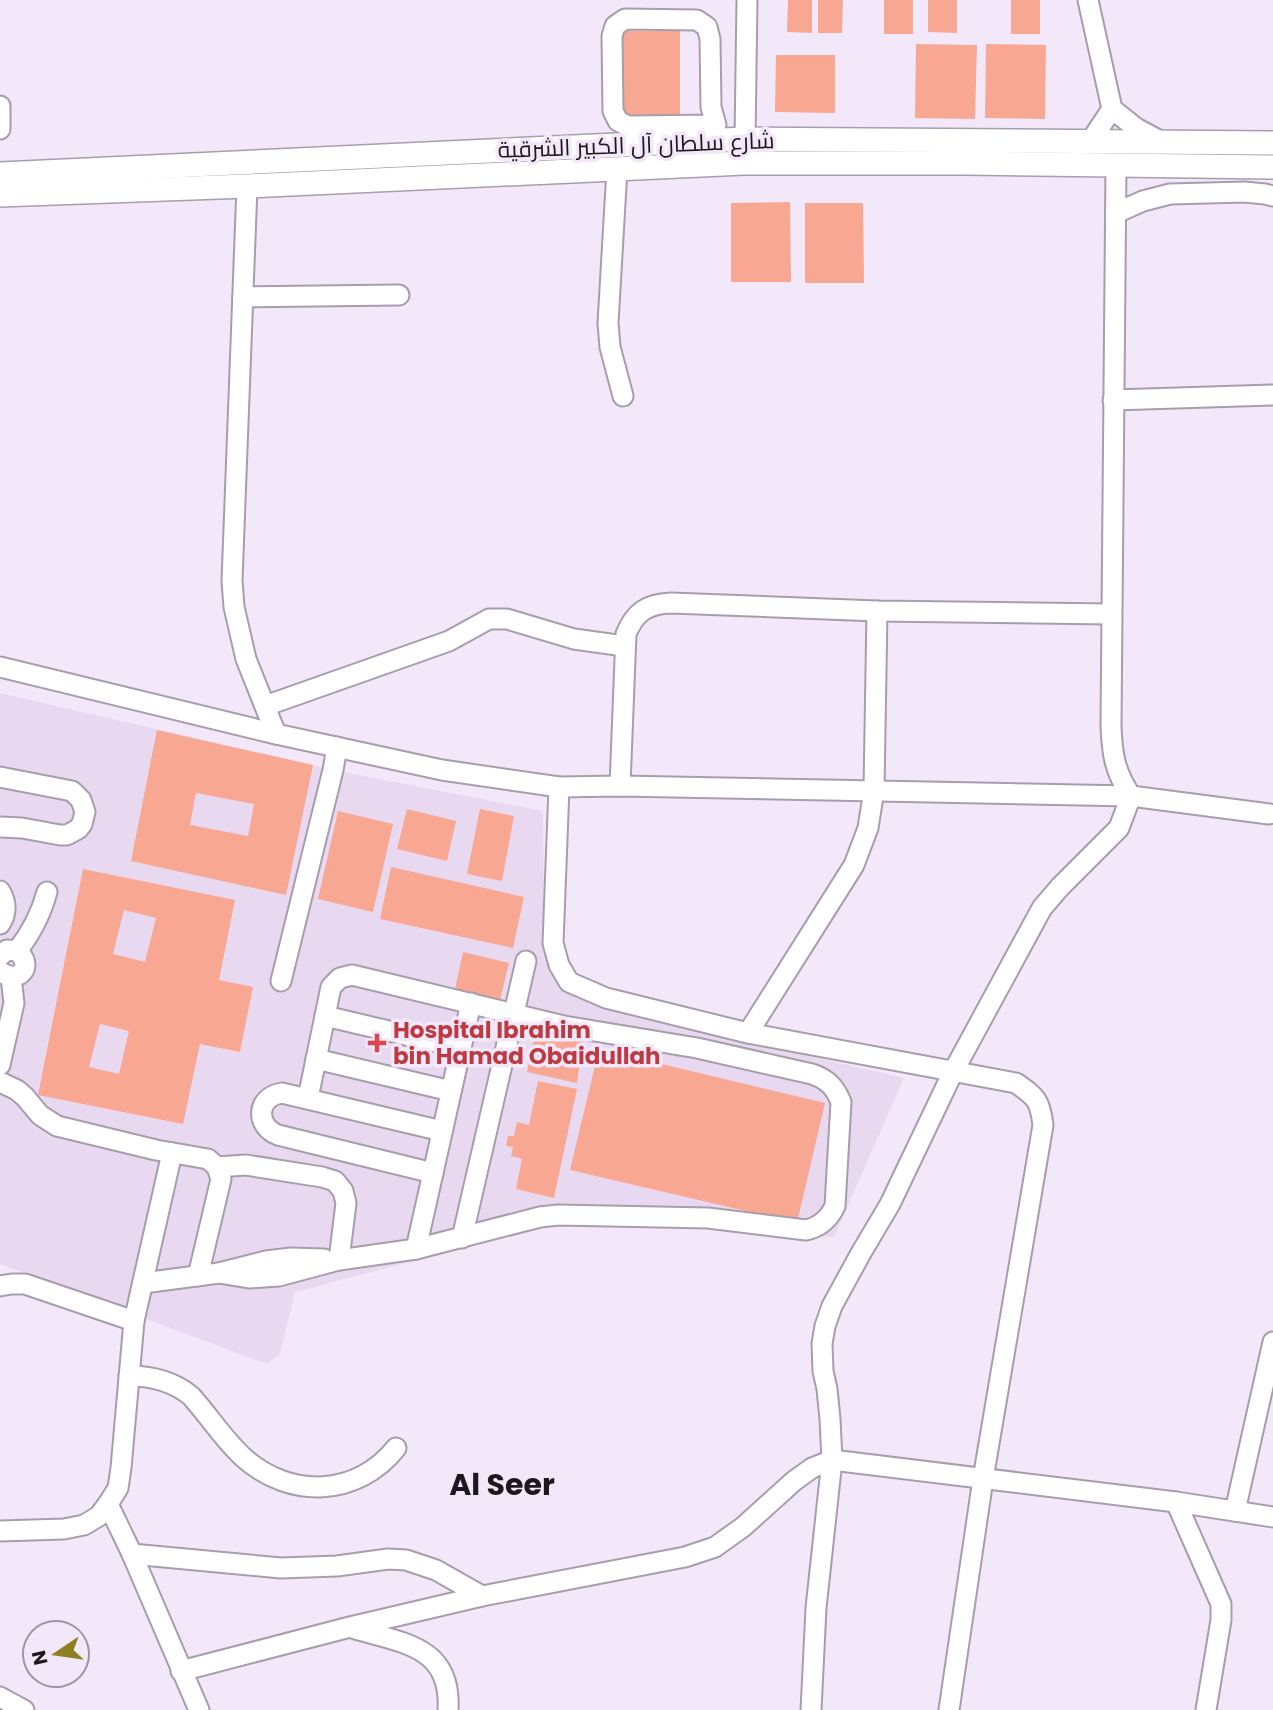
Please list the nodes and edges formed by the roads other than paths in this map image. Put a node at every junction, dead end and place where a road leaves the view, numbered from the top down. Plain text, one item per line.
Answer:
1 (747, 0) edge
2 (1088, 0) edge
3 (0, 106) edge
4 (1112, 109) junction
5 (0, 130) edge
6 (731, 134) junction
7 (1090, 142) junction
8 (1162, 142) junction
9 (1273, 143) edge
10 (1116, 165) junction
11 (1273, 167) edge
12 (617, 169) junction
13 (0, 174) edge
14 (247, 186) junction
15 (0, 195) edge
16 (1273, 196) edge
17 (1116, 213) junction
18 (399, 295) dead end
19 (243, 297) junction
20 (1273, 395) edge
21 (623, 396) dead end
22 (1113, 400) junction
23 (877, 611) junction
24 (1111, 614) junction
25 (624, 646) junction
26 (0, 667) edge
27 (265, 706) junction
28 (276, 734) junction
29 (337, 747) junction
30 (0, 777) edge
31 (620, 786) junction
32 (559, 787) junction
33 (874, 790) junction
34 (1131, 796) junction
35 (1269, 814) dead end
36 (0, 827) edge
37 (0, 891) edge
38 (47, 892) dead end
39 (0, 923) edge
40 (526, 961) dead end
41 (5, 962) edge
42 (281, 981) dead end
43 (471, 1003) junction
44 (514, 1014) junction
45 (325, 1016) junction
46 (748, 1033) junction
47 (461, 1048) junction
48 (316, 1059) junction
49 (0, 1065) edge
50 (953, 1072) junction
51 (0, 1082) edge
52 (451, 1090) junction
53 (308, 1098) junction
54 (442, 1131) junction
55 (172, 1153) junction
56 (217, 1167) junction
57 (433, 1172) junction
58 (462, 1238) junction
59 (416, 1249) junction
60 (339, 1261) junction
61 (198, 1276) junction
62 (143, 1283) junction
63 (0, 1286) edge
64 (134, 1321) junction
65 (1273, 1342) edge
66 (129, 1376) junction
67 (396, 1448) dead end
68 (832, 1460) junction
69 (983, 1479) junction
70 (1176, 1502) junction
71 (108, 1504) junction
72 (1234, 1511) junction
73 (1273, 1517) edge
74 (0, 1531) edge
75 (132, 1554) junction
76 (482, 1596) junction
77 (349, 1627) junction
78 (181, 1671) junction
79 (0, 1697) edge
80 (24, 1710) edge
81 (199, 1710) edge
82 (448, 1710) edge
83 (811, 1710) edge
84 (949, 1710) edge
85 (1206, 1710) edge

1 - 6 street
2 - 4 street
3 - 5 street
4 - 7 street
4 - 8 street
6 - 6 street
6 - 7 main road, شارع سلطان آل الكبير الشرقية
6 - 13 main road, شارع سلطان آل الكبير الشرقية
7 - 8 main road, شارع سلطان آل الكبير الشرقية
8 - 9 main road, شارع سلطان آل الكبير الشرقية
10 - 11 main road, شارع سلطان آل الكبير الشرقية
10 - 12 main road, شارع سلطان آل الكبير الشرقية
10 - 17 street
12 - 14 main road, شارع سلطان آل الكبير الشرقية
12 - 21 street
14 - 15 main road, شارع سلطان آل الكبير الشرقية
14 - 19 street
16 - 17 street
17 - 22 street
18 - 19 street
19 - 27 street
20 - 22 street
22 - 24 street
23 - 24 street
23 - 25 street
23 - 33 street
24 - 34 street
25 - 27 street
25 - 31 street
26 - 28 street
27 - 28 street
28 - 29 street
29 - 32 street
29 - 42 street
30 - 36 street
31 - 32 street
31 - 33 street
32 - 46 street
33 - 34 street
33 - 46 street
34 - 35 street
34 - 50 street
37 - 39 street
38 - 41 street
40 - 44 street
41 - 49 street
43 - 44 street
43 - 45 street
43 - 47 street
44 - 58 street
44 - 58 street
45 - 47 street
45 - 48 street
46 - 50 street
47 - 52 street
48 - 52 street
48 - 53 street
50 - 68 street
50 - 69 street
51 - 55 street
52 - 54 street
53 - 54 street
53 - 57 street
54 - 57 street
55 - 56 street
55 - 62 street
56 - 60 street
56 - 61 street
57 - 59 street
58 - 59 street
59 - 60 street
60 - 61 street
61 - 62 street
62 - 64 street
63 - 64 street
64 - 66 street
65 - 72 street
66 - 67 street
66 - 71 street
68 - 69 street
68 - 76 street
68 - 83 street
69 - 70 street
69 - 84 street
70 - 72 street
70 - 85 street
71 - 74 street
71 - 75 street
72 - 73 street
75 - 76 street
75 - 78 street
76 - 77 street
77 - 78 street
77 - 82 street
78 - 81 street
79 - 80 street

